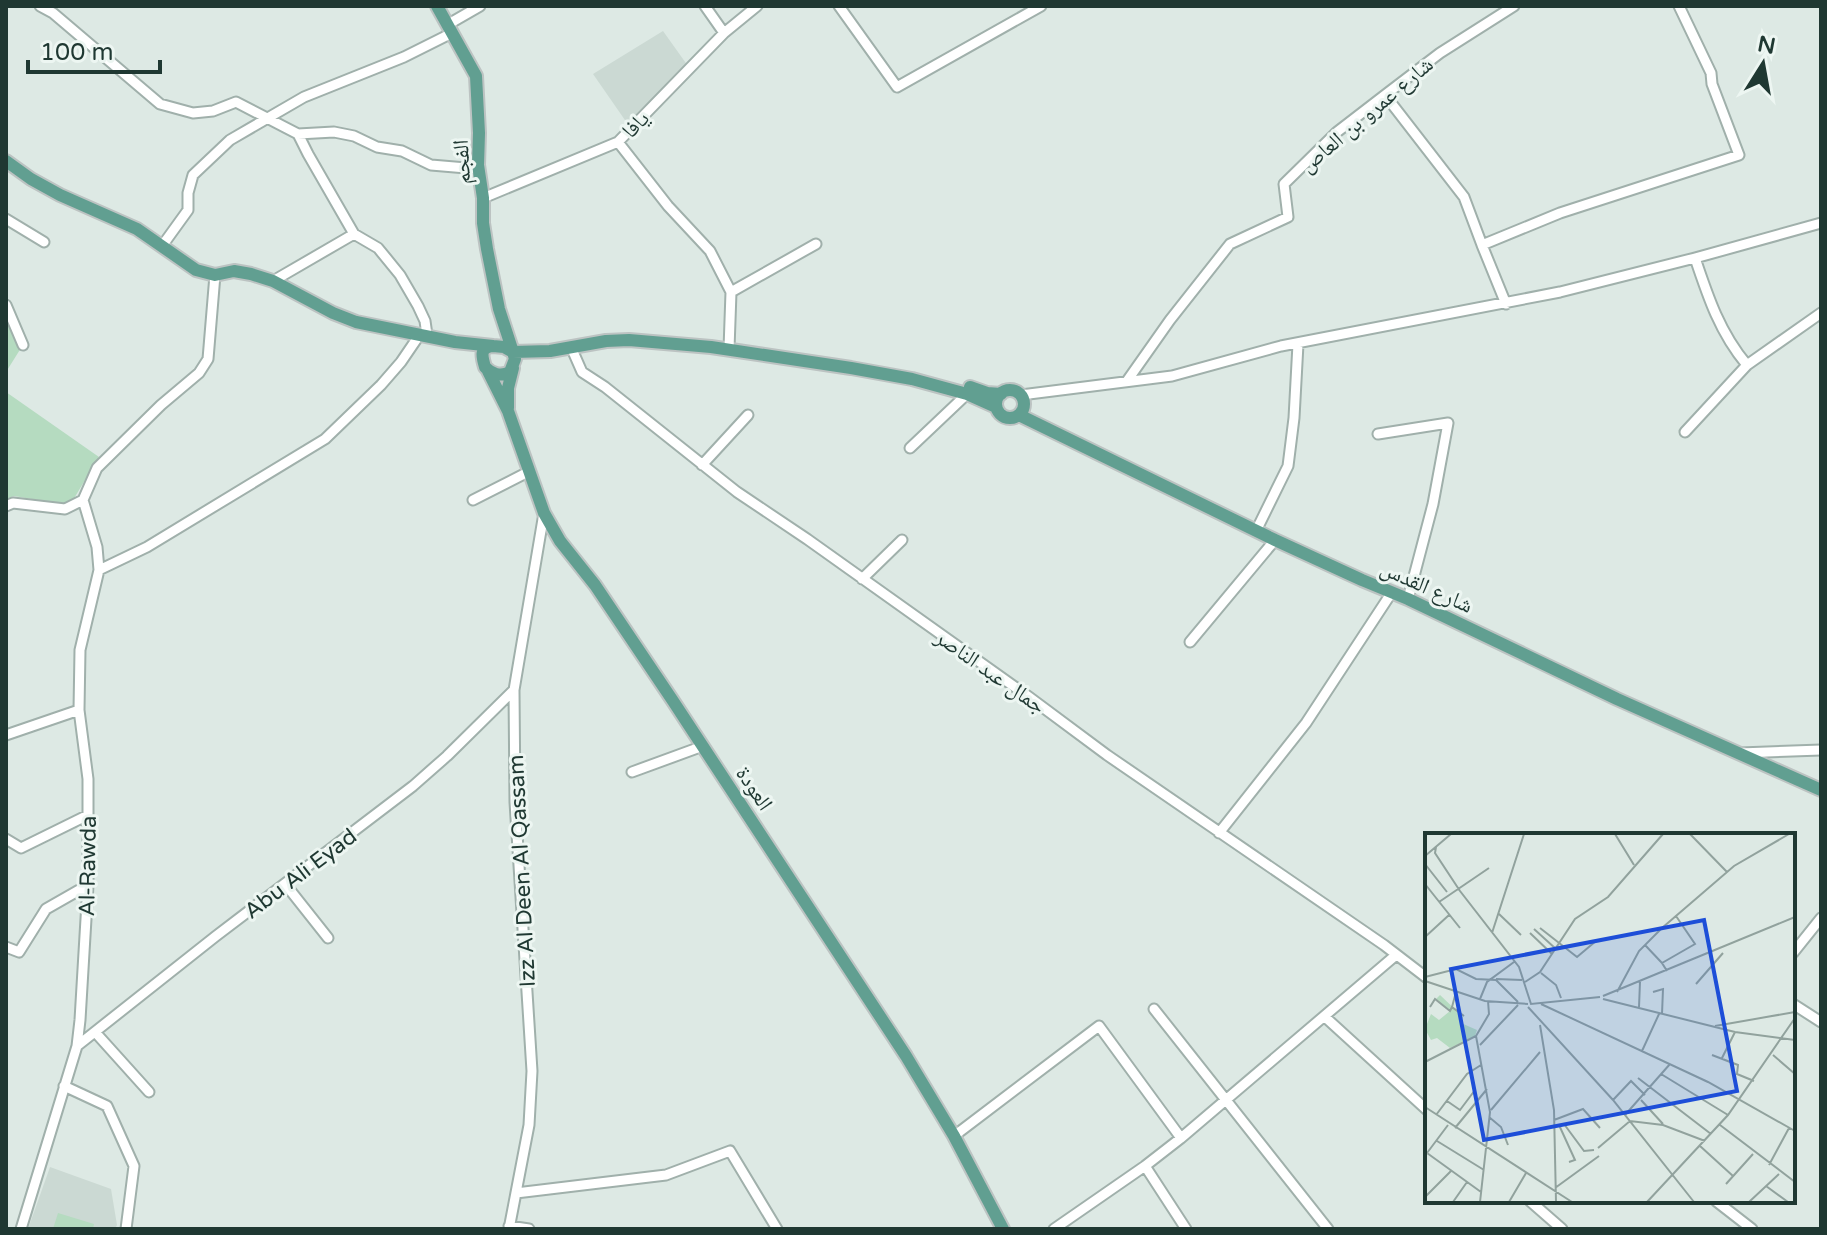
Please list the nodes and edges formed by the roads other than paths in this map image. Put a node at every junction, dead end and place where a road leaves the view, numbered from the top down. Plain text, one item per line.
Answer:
1 (40, 6) edge
2 (437, 6) edge
3 (480, 6) edge
4 (705, 6) edge
5 (757, 6) edge
6 (839, 6) edge
7 (1041, 6) edge
8 (1514, 6) edge
9 (1679, 6) edge
10 (450, 29) junction
11 (724, 33) junction
12 (1385, 95) junction
13 (265, 118) junction
14 (298, 134) junction
15 (618, 142) junction
16 (6, 161) edge
17 (478, 169) junction
18 (6, 170) edge
19 (483, 198) junction
20 (6, 219) edge
21 (1821, 223) edge
22 (354, 234) junction
23 (44, 242) dead end
24 (816, 244) dead end
25 (1482, 245) junction
26 (162, 246) junction
27 (1695, 258) junction
28 (215, 278) junction
29 (273, 281) junction
30 (731, 292) junction
31 (1506, 304) junction
32 (6, 305) edge
33 (1821, 313) edge
34 (504, 324) junction
35 (426, 337) junction
36 (455, 342) junction
37 (1298, 344) junction
38 (23, 345) dead end
39 (495, 346) junction
40 (571, 347) junction
41 (728, 347) junction
42 (513, 362) junction
43 (1747, 365) junction
44 (486, 369) junction
45 (1127, 381) junction
46 (967, 394) junction
47 (1001, 394) junction
48 (1021, 395) junction
49 (996, 407) junction
50 (508, 411) junction
51 (748, 415) dead end
52 (1019, 415) junction
53 (1685, 432) dead end
54 (1378, 434) dead end
55 (910, 448) dead end
56 (702, 465) junction
57 (530, 471) junction
58 (83, 500) junction
59 (473, 500) dead end
60 (6, 506) edge
61 (544, 513) junction
62 (1256, 531) junction
63 (902, 540) dead end
64 (1275, 540) junction
65 (99, 570) junction
66 (862, 579) junction
67 (1392, 592) junction
68 (1408, 599) junction
69 (1190, 642) dead end
70 (514, 690) junction
71 (79, 710) junction
72 (6, 735) edge
73 (703, 746) junction
74 (1821, 750) edge
75 (1739, 753) junction
76 (632, 772) dead end
77 (1821, 790) edge
78 (88, 815) junction
79 (1219, 833) junction
80 (6, 839) edge
81 (88, 885) junction
82 (286, 885) junction
83 (1821, 918) edge
84 (328, 938) dead end
85 (6, 947) edge
86 (1795, 950) edge
87 (1396, 955) junction
88 (1425, 977) edge
89 (1795, 1007) edge
90 (1154, 1009) dead end
91 (1325, 1017) junction
92 (1821, 1022) edge
93 (95, 1032) junction
94 (77, 1046) junction
95 (64, 1086) junction
96 (149, 1092) dead end
97 (1226, 1101) junction
98 (1425, 1108) edge
99 (954, 1136) junction
100 (1181, 1138) junction
101 (1145, 1166) junction
102 (516, 1193) junction
103 (1532, 1203) edge
104 (1719, 1203) edge
105 (1552, 1220) junction
106 (509, 1227) edge
107 (21, 1229) edge
108 (126, 1229) edge
109 (529, 1229) edge
110 (777, 1229) edge
111 (1003, 1229) edge
112 (1054, 1229) edge
113 (1186, 1229) edge
114 (1328, 1229) edge
115 (1544, 1229) edge
116 (1562, 1229) edge
117 (1752, 1229) edge

1 - 13 street
2 - 10 main road, الفجم
3 - 10 street
4 - 11 street
5 - 11 street, يافا
6 - 7 street
8 - 12 street, شارع عمرو بن العاص
9 - 25 street
10 - 13 street
10 - 17 main road, الفجم
11 - 15 street, يافا
12 - 25 street
12 - 45 street, شارع عمرو بن العاص
13 - 14 street
13 - 26 street
14 - 17 street
14 - 22 street
15 - 19 street, يافا
15 - 30 street
16 - 26 main road
17 - 19 main road, الفجم
18 - 28 main road
19 - 34 main road, الفجم
20 - 23 street
21 - 27 street
22 - 29 street
22 - 35 street
24 - 30 street
25 - 31 street
26 - 28 main road
27 - 31 street
27 - 43 street
28 - 29 main road
28 - 35 main road
28 - 58 street
29 - 35 main road
30 - 41 street
31 - 37 street
32 - 38 street
33 - 43 street
34 - 39 main road
34 - 42 main road, الفجم
35 - 36 main road
35 - 65 street
36 - 39 main road
36 - 44 main road
37 - 45 street
37 - 62 street
39 - 42 main road
39 - 44 main road
40 - 41 main road
40 - 42 main road
40 - 56 street, جمال عبد الناصر
41 - 46 main road
41 - 47 main road
42 - 44 main road
42 - 50 main road, العودة
43 - 53 street
44 - 50 main road, العودة
45 - 48 street
46 - 49 main road
46 - 55 street
47 - 48 main road
47 - 49 main road
48 - 52 main road
49 - 52 main road
50 - 57 main road, العودة
51 - 56 street
52 - 62 main road, شارع القدس
54 - 68 street
56 - 66 street, جمال عبد الناصر
57 - 59 street
57 - 61 main road, العودة
58 - 60 street
58 - 65 street, Al-Rawda
61 - 70 street, Izz Al Deen Al Qassam
61 - 73 main road, العودة
62 - 64 main road, شارع القدس
63 - 66 street
64 - 67 main road, شارع القدس
64 - 69 street
65 - 71 street, Al-Rawda
66 - 79 street, جمال عبد الناصر
67 - 68 main road, شارع القدس
67 - 79 street
68 - 75 main road, شارع القدس
70 - 82 street, Abu Ali Eyad
70 - 102 street, Izz Al Deen Al Qassam
71 - 72 street
71 - 78 street, Al-Rawda
73 - 76 street
73 - 99 main road, العودة
74 - 75 street
75 - 77 main road, شارع القدس
78 - 80 street
78 - 81 street, Al-Rawda
79 - 87 street, جمال عبد الناصر
81 - 85 street
81 - 94 street, Al-Rawda
82 - 84 street
82 - 93 street, Abu Ali Eyad
83 - 86 street
87 - 88 street, جمال عبد الناصر
87 - 91 street
89 - 92 street
90 - 97 street
91 - 97 street
91 - 98 street
93 - 94 street, Abu Ali Eyad
93 - 96 street
94 - 95 street, Al-Rawda
95 - 107 street, Al-Rawda
95 - 108 street
97 - 100 street
97 - 114 street
99 - 100 street
99 - 111 main road, العودة
100 - 101 street
101 - 112 street
101 - 113 street
102 - 106 street, Izz Al Deen Al Qassam
102 - 110 street
103 - 105 street
104 - 117 street
105 - 115 street
105 - 116 street
106 - 109 street

